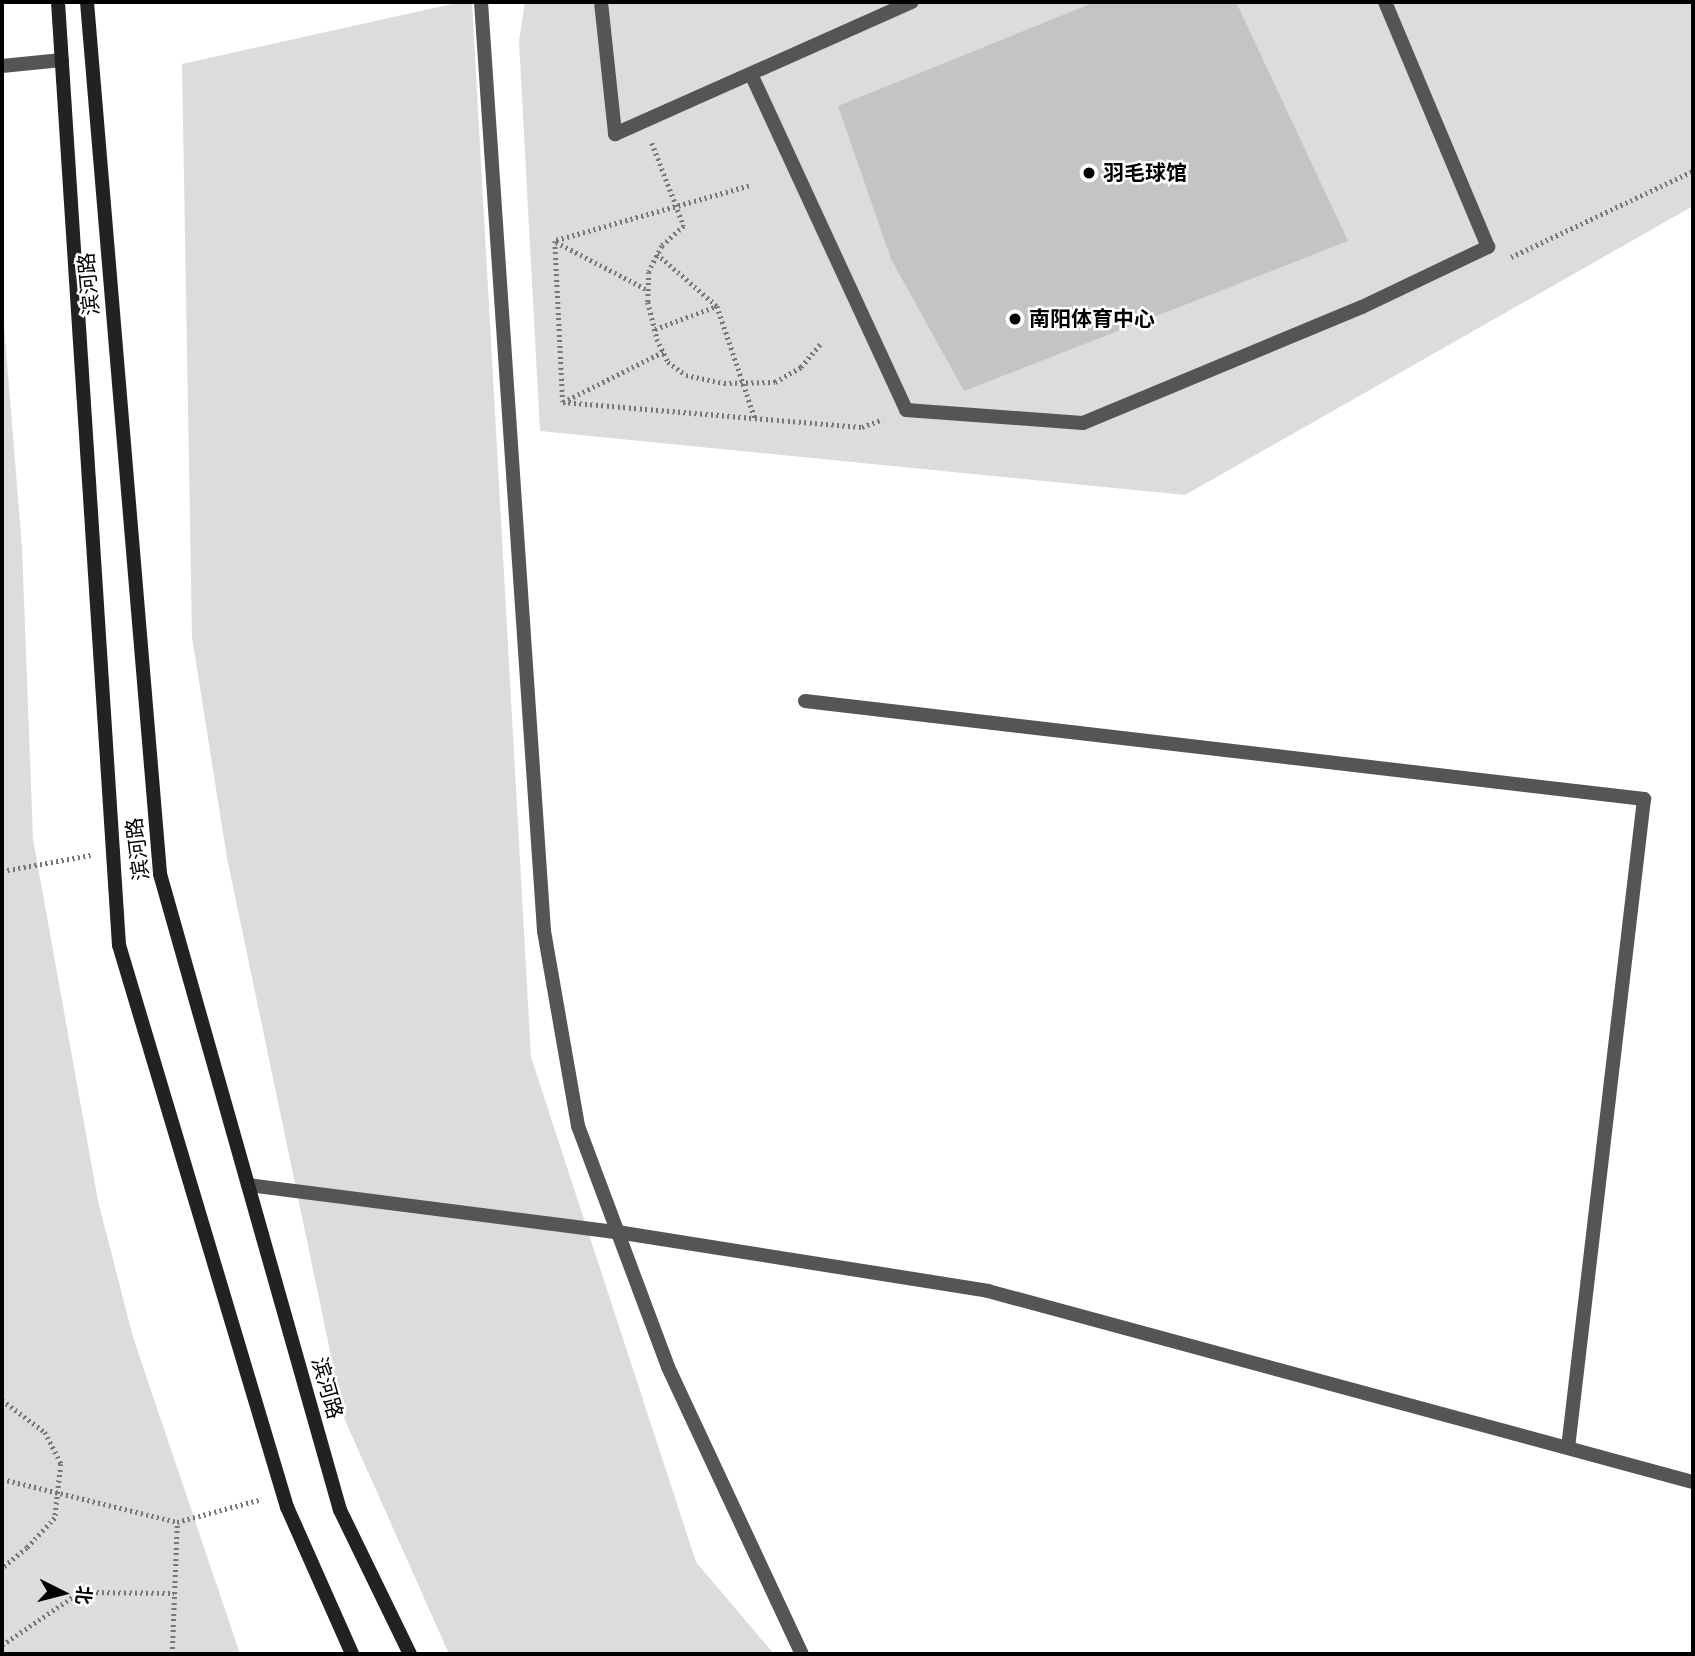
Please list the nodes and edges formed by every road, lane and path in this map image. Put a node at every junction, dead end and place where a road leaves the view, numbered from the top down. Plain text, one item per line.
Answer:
1 (58, 2) edge
2 (87, 2) edge
3 (481, 2) edge
4 (601, 2) edge
5 (912, 2) edge
6 (1385, 2) edge
7 (62, 60) junction
8 (2, 66) edge
9 (751, 74) junction
10 (644, 122) junction
11 (1693, 171) edge
12 (749, 186) dead end
13 (676, 207) junction
14 (555, 241) junction
15 (1489, 247) junction
16 (657, 254) junction
17 (648, 290) junction
18 (717, 306) junction
19 (655, 329) junction
20 (820, 344) dead end
21 (663, 352) junction
22 (745, 384) junction
23 (563, 402) junction
24 (906, 410) junction
25 (755, 418) junction
26 (805, 701) dead end
27 (113, 851) junction
28 (2, 871) edge
29 (248, 1185) junction
30 (617, 1232) junction
31 (2, 1400) edge
32 (1568, 1448) junction
33 (2, 1479) edge
34 (1693, 1482) edge
35 (58, 1493) junction
36 (283, 1494) junction
37 (177, 1522) junction
38 (2, 1568) edge
39 (174, 1593) junction
40 (2, 1645) edge
41 (172, 1654) edge
42 (352, 1654) edge
43 (410, 1654) edge
44 (802, 1654) edge

1 - 7 main road, 滨河路
2 - 29 main road, 滨河路
3 - 30 street
4 - 10 street
5 - 9 street
6 - 15 street
7 - 8 street
7 - 27 main road, 滨河路
9 - 10 street
9 - 24 street
10 - 13 path
11 - 15 path
12 - 13 path
13 - 14 path
13 - 16 path
14 - 17 path
14 - 23 path
15 - 24 street
16 - 17 path
16 - 18 path
17 - 19 path
18 - 19 path
18 - 22 path
19 - 21 path
20 - 22 path
21 - 22 path
21 - 23 path
22 - 25 path
23 - 25 path
24 - 25 path
26 - 32 street
27 - 28 path
27 - 36 main road, 滨河路
29 - 30 street
29 - 43 main road, 滨河路
30 - 32 street
30 - 44 street
31 - 35 path
32 - 34 street
33 - 35 path
35 - 37 path
35 - 38 path
36 - 37 path
36 - 42 main road, 滨河路
37 - 39 path
39 - 40 path
39 - 41 path

